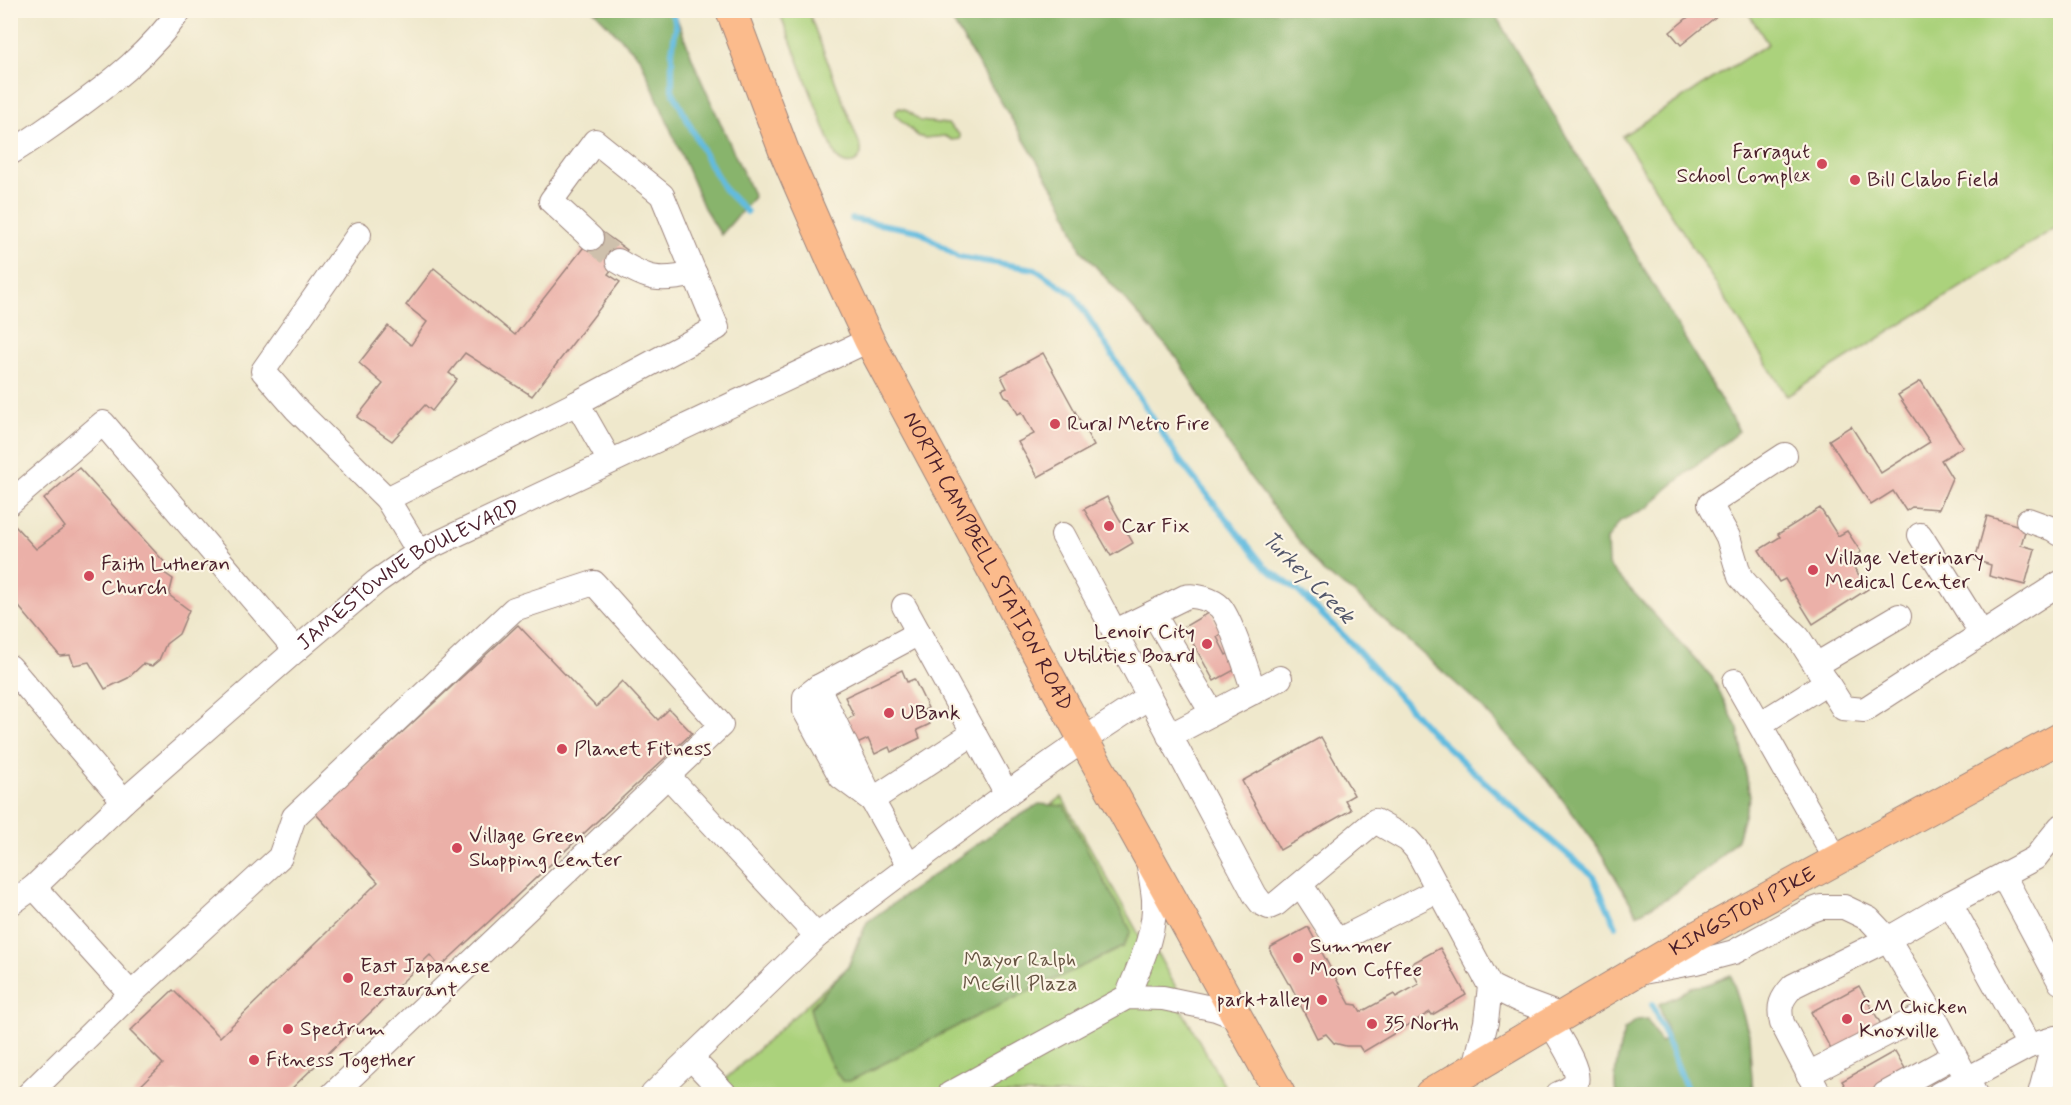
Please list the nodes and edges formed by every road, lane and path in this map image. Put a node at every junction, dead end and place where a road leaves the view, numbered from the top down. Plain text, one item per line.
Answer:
1 (180, 10) edge
2 (731, 10) edge
3 (10, 153) edge
4 (359, 234) dead end
5 (591, 238) tunnel mouth
6 (618, 261) tunnel mouth
7 (695, 274) junction
8 (869, 340) junction
9 (577, 403) junction
10 (1785, 455) dead end
11 (610, 461) junction
12 (387, 499) junction
13 (10, 503) edge
14 (2028, 520) dead end
15 (2061, 534) edge
16 (1063, 535) dead end
17 (1920, 535) dead end
18 (419, 552) junction
19 (2061, 583) edge
20 (904, 606) dead end
21 (1154, 613) junction
22 (1899, 616) dead end
23 (1114, 632) junction
24 (919, 633) junction
25 (1982, 634) junction
26 (296, 650) junction
27 (10, 667) edge
28 (1821, 674) junction
29 (1280, 678) dead end
30 (1735, 681) dead end
31 (1254, 692) junction
32 (1149, 697) junction
33 (1212, 713) junction
34 (1761, 724) junction
35 (974, 733) junction
36 (1169, 736) junction
37 (2061, 738) edge
38 (1083, 739) junction
39 (668, 776) junction
40 (1007, 794) junction
41 (872, 800) junction
42 (124, 801) junction
43 (2058, 839) edge
44 (1148, 855) junction
45 (1836, 860) junction
46 (909, 866) junction
47 (2003, 875) junction
48 (1300, 885) junction
49 (34, 887) junction
50 (1438, 890) junction
51 (1950, 903) junction
52 (10, 904) edge
53 (817, 936) junction
54 (1888, 939) junction
55 (1632, 975) junction
56 (2061, 982) edge
57 (1490, 986) junction
58 (131, 994) junction
59 (1127, 997) junction
60 (1931, 1011) junction
61 (1237, 1017) junction
62 (1556, 1019) junction
63 (2058, 1037) edge
64 (2029, 1046) junction
65 (1954, 1056) junction
66 (691, 1058) junction
67 (1475, 1067) junction
68 (1814, 1084) edge
69 (1970, 1088) edge
70 (29, 1095) edge
71 (333, 1095) edge
72 (653, 1095) edge
73 (725, 1095) edge
74 (950, 1095) edge
75 (1280, 1095) edge
76 (1430, 1095) edge
77 (1558, 1095) edge
78 (1885, 1095) edge
79 (1940, 1095) edge
80 (2040, 1095) edge

1 - 3 street
2 - 8 main road, NORTH CAMPBELL STATION ROAD
4 - 12 street
5 - 7 street
6 - 7 street
7 - 9 street
8 - 11 street, JAMESTOWNE BOULEVARD
8 - 38 main road, NORTH CAMPBELL STATION ROAD
9 - 11 street
9 - 12 street
10 - 28 street
11 - 18 street, JAMESTOWNE BOULEVARD
12 - 18 street
13 - 26 street
14 - 15 street
16 - 23 street
17 - 25 street
18 - 26 street, JAMESTOWNE BOULEVARD
19 - 25 street
20 - 24 street
21 - 23 street
21 - 31 street
21 - 33 street
22 - 28 street
23 - 32 street
24 - 35 street
24 - 41 street
25 - 28 street
26 - 42 street, JAMESTOWNE BOULEVARD
27 - 42 street
28 - 34 street
29 - 31 street
30 - 34 street
31 - 33 street
32 - 36 street
32 - 38 street
33 - 36 street
34 - 45 street
35 - 40 street
35 - 41 street
36 - 48 street
37 - 45 main road, KINGSTON PIKE
38 - 40 street
38 - 44 main road, NORTH CAMPBELL STATION ROAD
39 - 53 street
39 - 58 street
39 - 71 street
40 - 46 street
41 - 46 street
42 - 49 street, JAMESTOWNE BOULEVARD
43 - 47 street
44 - 59 street
44 - 61 main road, NORTH CAMPBELL STATION ROAD
45 - 55 main road, KINGSTON PIKE
46 - 53 street
47 - 51 street
47 - 56 street
48 - 50 street
48 - 50 street
49 - 52 street, JAMESTOWNE BOULEVARD
49 - 58 street
50 - 57 street
51 - 54 street
51 - 64 street
53 - 66 street
54 - 55 street
54 - 60 street
54 - 68 street
55 - 62 main road, KINGSTON PIKE
57 - 62 street
57 - 67 street
58 - 70 street
59 - 61 street
59 - 74 street
60 - 65 street
60 - 68 street
61 - 75 main road, NORTH CAMPBELL STATION ROAD
62 - 67 main road, KINGSTON PIKE
62 - 77 street
63 - 64 street
63 - 80 street
64 - 69 street
65 - 69 street
65 - 78 street
66 - 72 street
66 - 73 street
67 - 76 main road, KINGSTON PIKE
69 - 79 street

